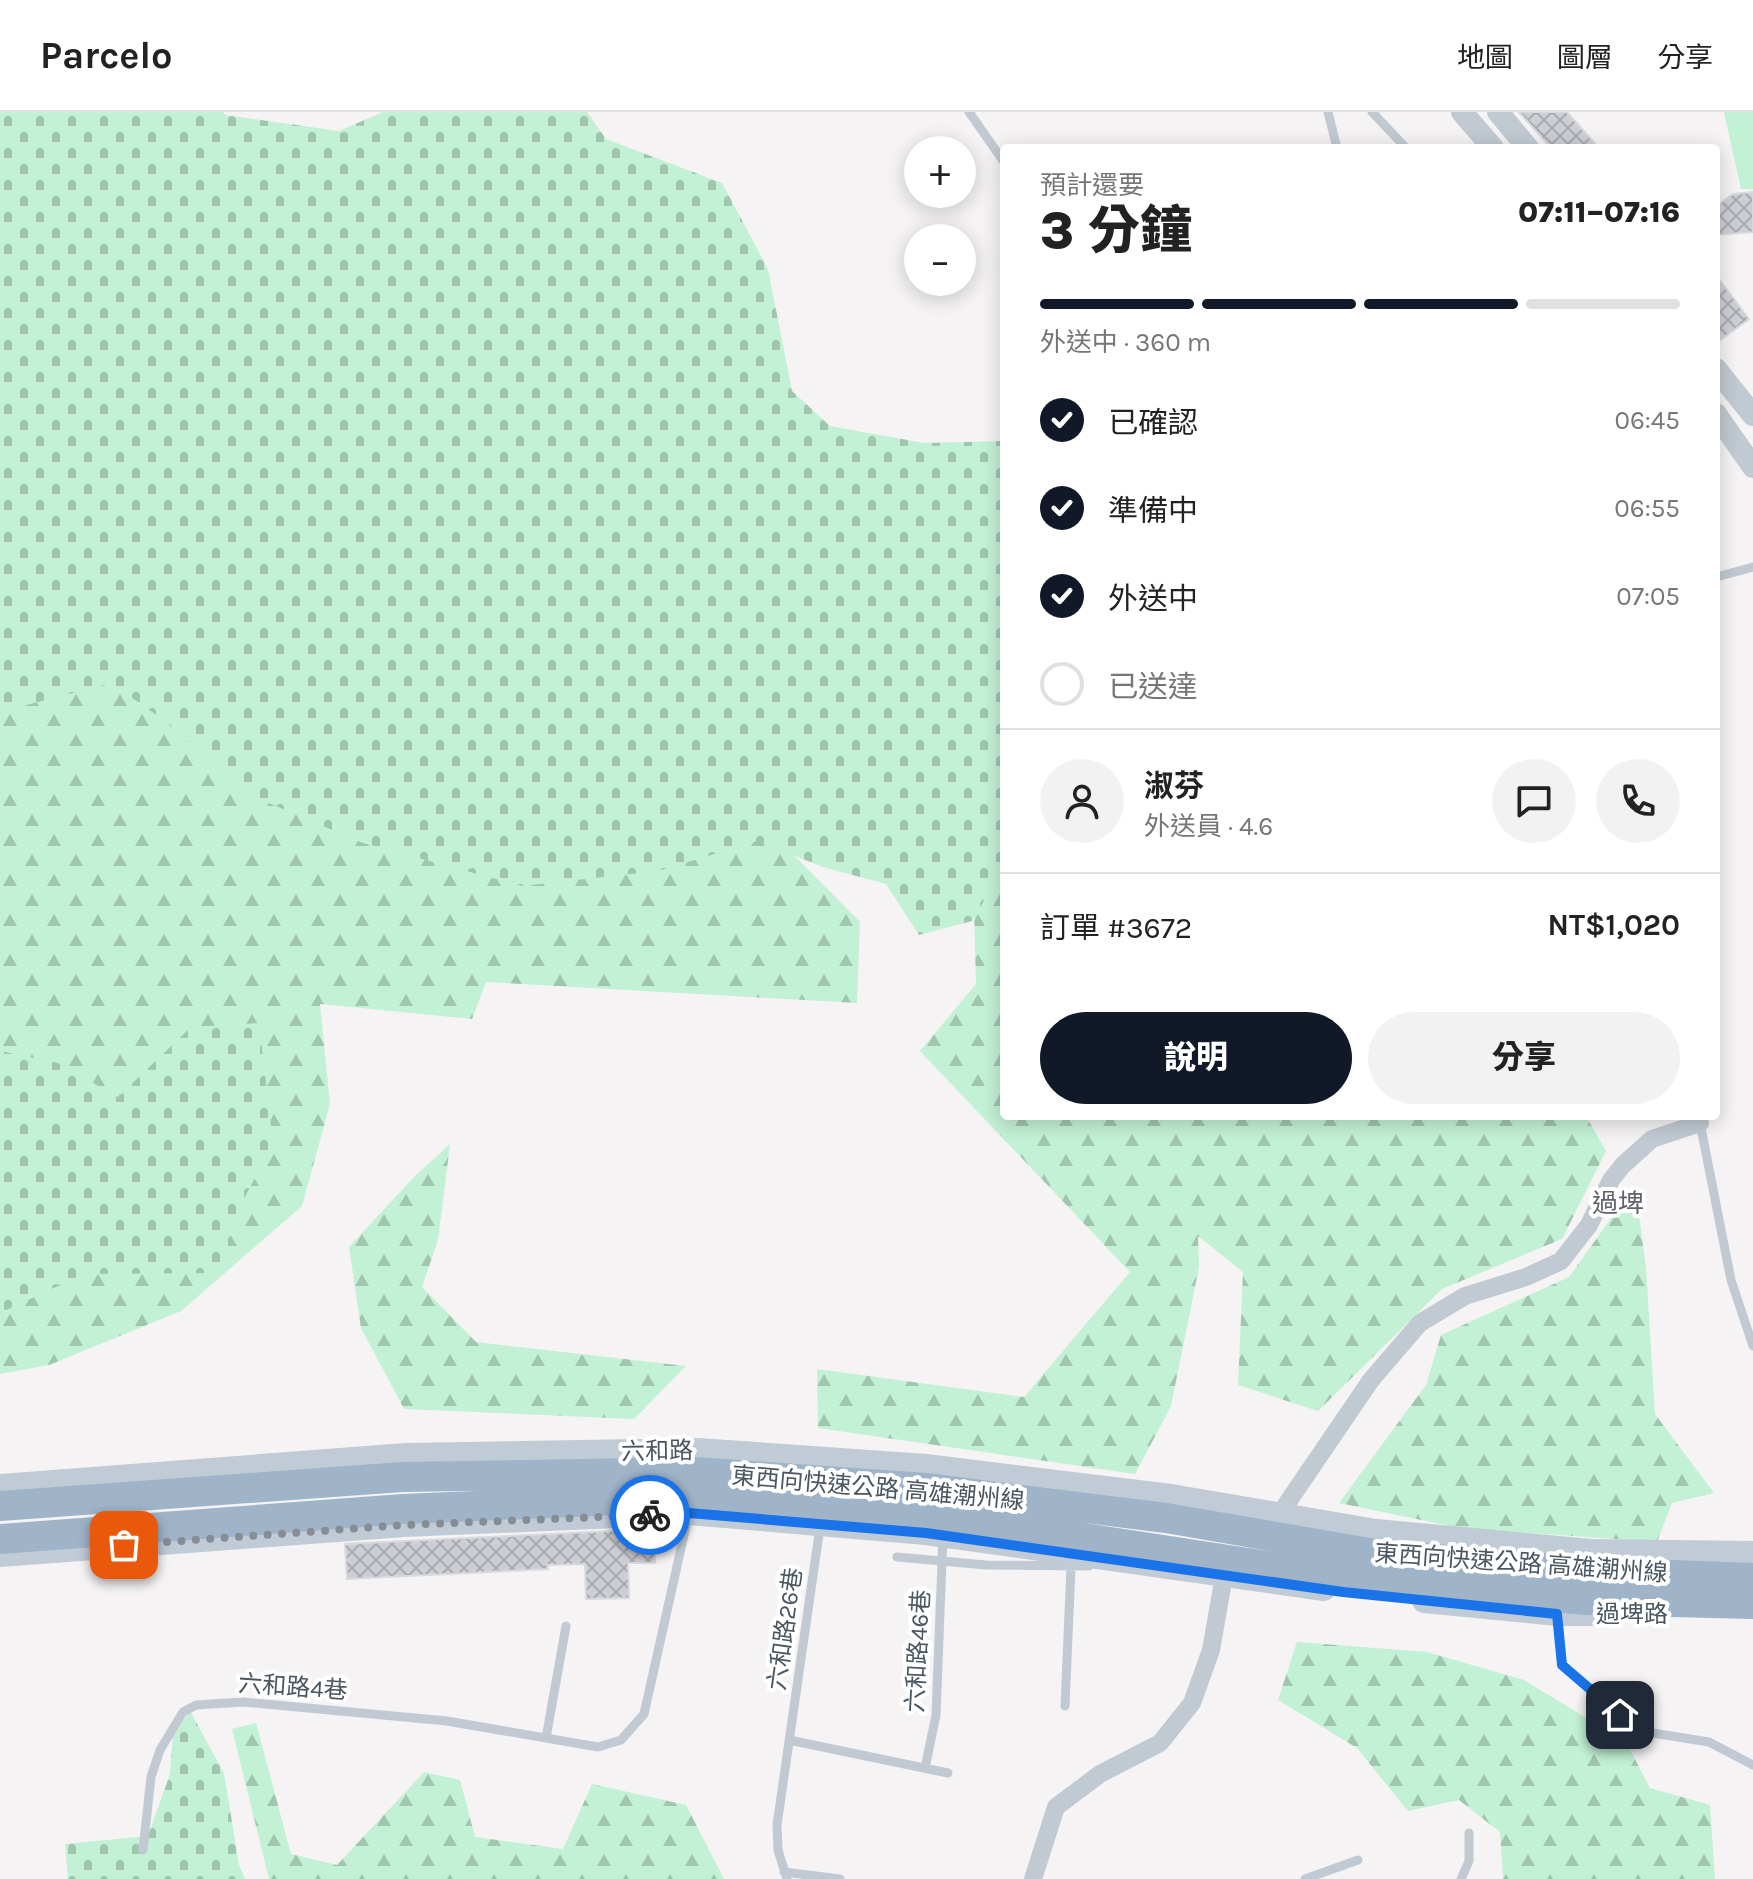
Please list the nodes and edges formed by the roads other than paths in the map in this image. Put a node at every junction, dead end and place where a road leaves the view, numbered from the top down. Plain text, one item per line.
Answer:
1 (969, 112) edge
2 (1328, 112) edge
3 (1372, 112) edge
4 (1462, 112) edge
5 (1498, 112) edge
6 (1336, 144) edge
7 (1402, 144) edge
8 (1490, 144) edge
9 (1525, 144) edge
10 (1000, 156) edge
11 (1720, 374) edge
12 (1753, 415) edge
13 (1720, 420) edge
14 (1753, 467) edge
15 (1753, 567) edge
16 (1720, 576) edge
17 (1700, 1123) joint
18 (1753, 1346) edge
19 (0, 1486) edge
20 (0, 1506) edge
21 (689, 1513) junction
22 (1279, 1516) junction
23 (820, 1524) junction
24 (943, 1535) junction
25 (0, 1539) edge
26 (1753, 1553) edge
27 (0, 1555) edge
28 (897, 1557) dead end
29 (1126, 1560) junction
30 (942, 1562) junction
31 (1071, 1567) junction
32 (1224, 1576) junction
33 (1753, 1578) edge
34 (1753, 1604) edge
35 (1557, 1614) junction
36 (1753, 1615) edge
37 (566, 1626) dead end
38 (1065, 1706) dead end
39 (546, 1738) junction
40 (789, 1740) junction
41 (1753, 1765) edge
42 (925, 1768) junction
43 (948, 1773) dead end
44 (1469, 1833) dead end
45 (143, 1850) dead end
46 (1358, 1860) dead end
47 (785, 1876) edge
48 (840, 1879) edge
49 (1033, 1879) edge
50 (1305, 1879) edge
51 (1461, 1879) edge

1 - 10 lane
2 - 6 lane
3 - 7 lane
4 - 8 street
5 - 9 street
11 - 12 street
13 - 14 street
15 - 16 lane
17 - 18 lane
17 - 22 street
19 - 22 main road, 六和路
20 - 33 highway, 東西向快速公路 高雄潮州線
21 - 23 main road
21 - 27 main road
21 - 39 lane, 六和路4巷
22 - 26 main road
22 - 32 street
23 - 24 main road
23 - 40 lane, 六和路26巷
24 - 29 main road
24 - 30 lane, 六和路46巷
25 - 34 highway, 東西向快速公路 高雄潮州線
28 - 30 lane
29 - 31 lane
29 - 32 main road
30 - 31 lane
30 - 42 lane, 六和路46巷
31 - 38 lane
32 - 35 main road, 過埤路
32 - 49 street
35 - 36 main road, 過埤路
35 - 41 lane
37 - 39 lane
39 - 45 lane, 六和路4巷
40 - 42 lane
40 - 47 lane, 六和路26巷
42 - 43 lane
44 - 51 lane
46 - 50 lane
47 - 48 lane

